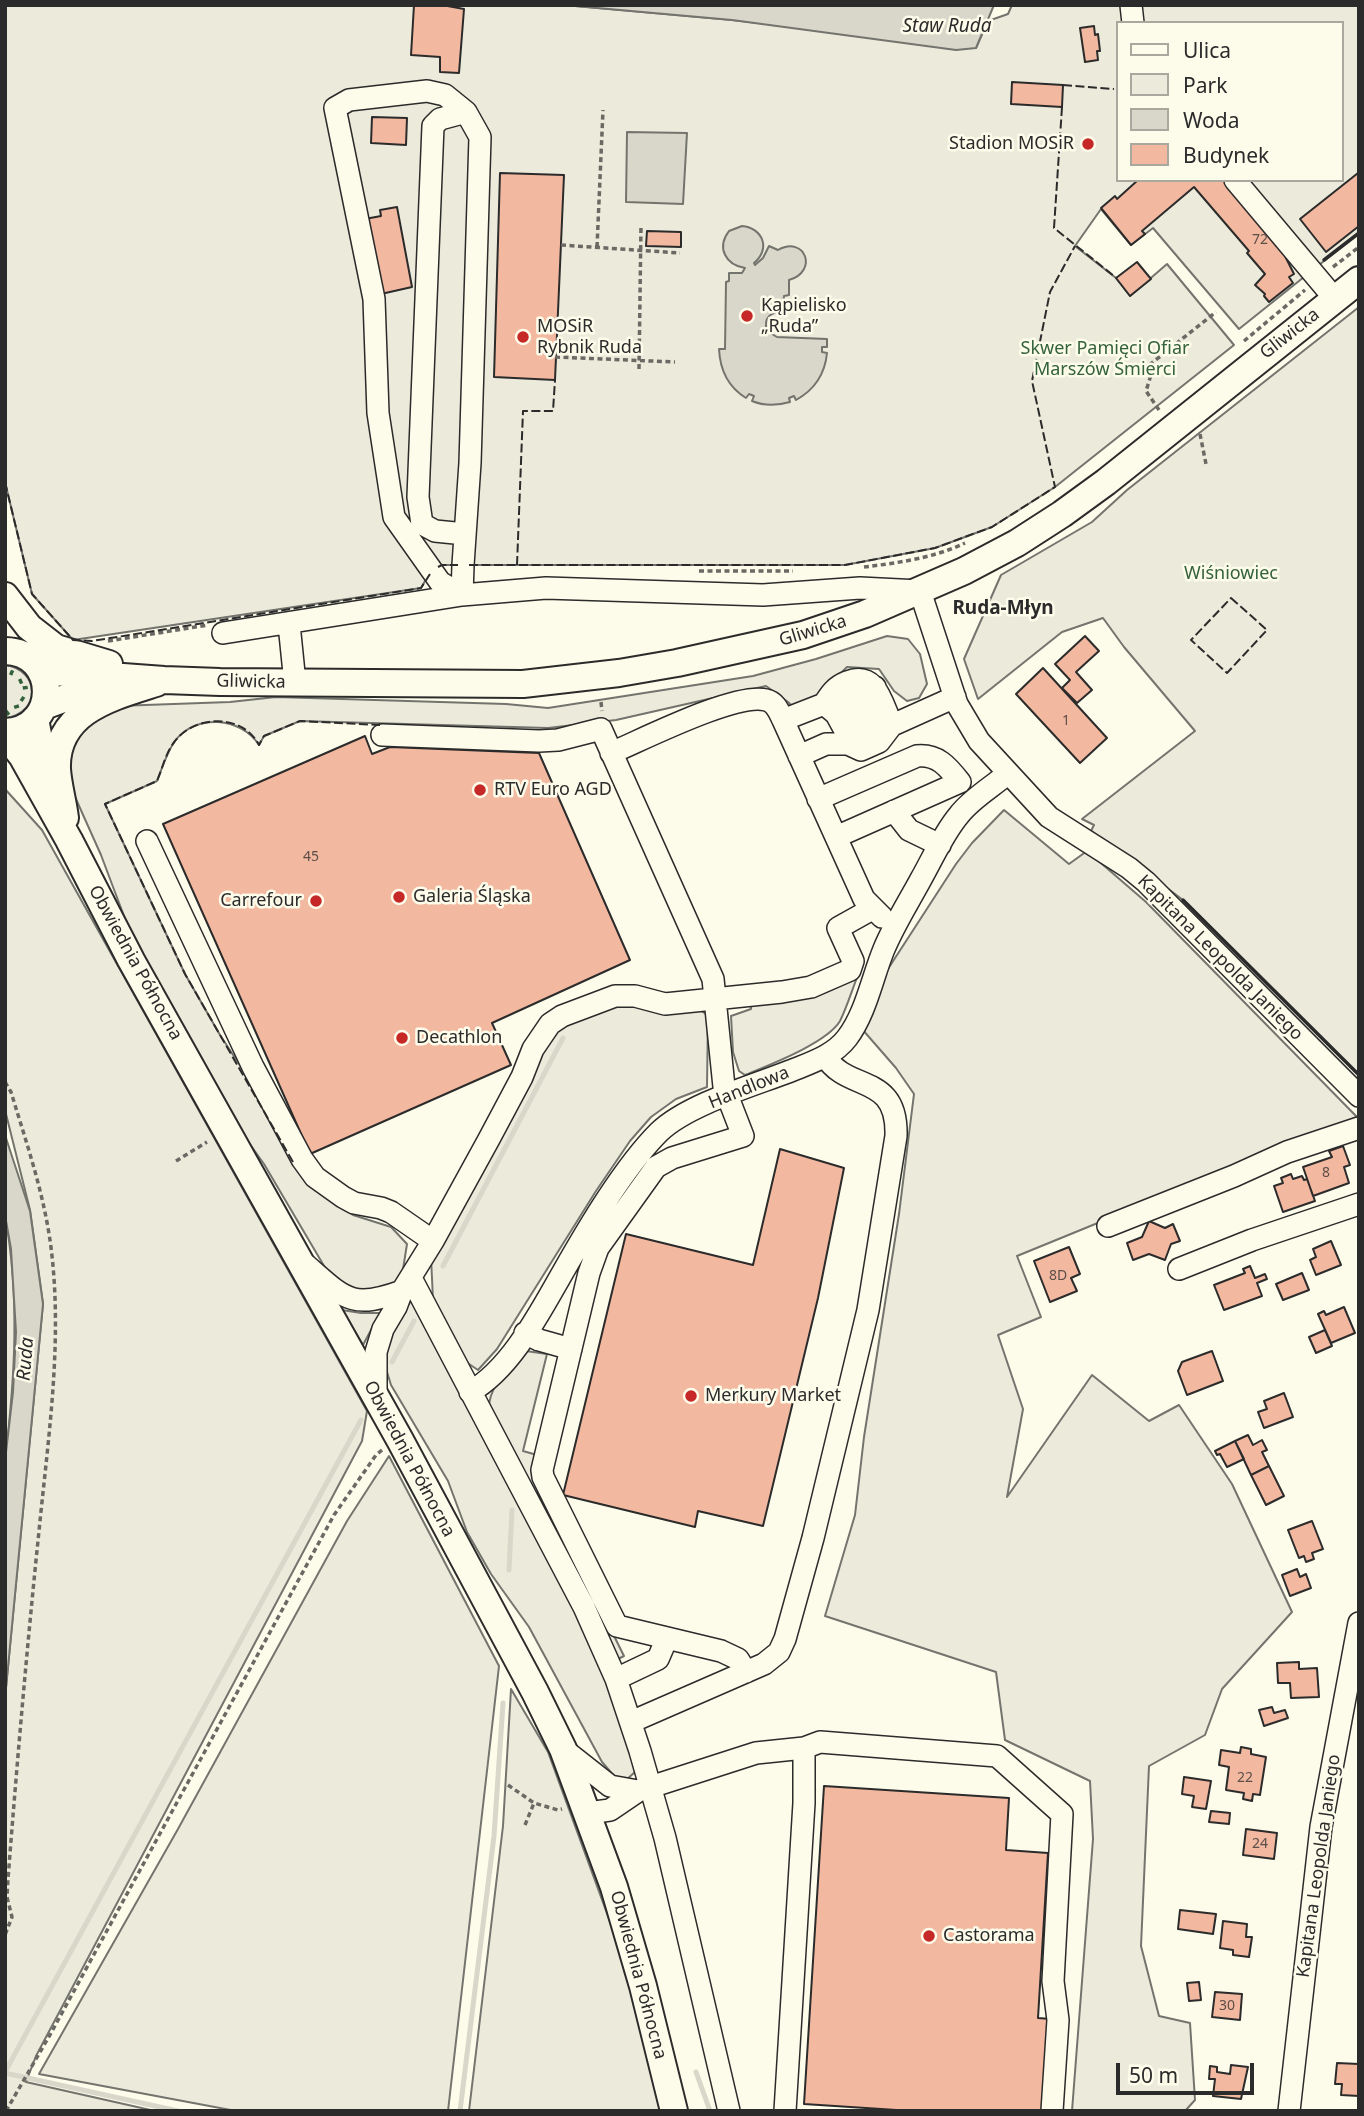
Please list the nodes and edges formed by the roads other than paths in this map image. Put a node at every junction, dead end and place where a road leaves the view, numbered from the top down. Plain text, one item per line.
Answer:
1 (466, 112) junction
2 (1237, 182) edge
3 (1359, 280) edge
4 (1326, 289) junction
5 (465, 534) junction
6 (860, 587) junction
7 (920, 591) junction
8 (463, 595) junction
9 (5, 596) edge
10 (5, 613) edge
11 (865, 614) junction
12 (289, 624) junction
13 (223, 633) dead end
14 (24, 659) edge
15 (164, 680) junction
16 (295, 683) junction
17 (955, 697) junction
18 (824, 704) junction
19 (884, 709) junction
20 (40, 712) junction
21 (783, 720) junction
22 (5, 733) edge
23 (382, 735) dead end
24 (611, 753) junction
25 (800, 756) junction
26 (5, 768) edge
27 (1007, 774) junction
28 (818, 799) junction
29 (894, 811) junction
30 (836, 837) junction
31 (69, 840) junction
32 (147, 841) dead end
33 (940, 845) junction
34 (872, 909) junction
35 (895, 925) junction
36 (715, 999) junction
37 (825, 1056) junction
38 (727, 1096) junction
39 (1359, 1096) edge
40 (1359, 1128) edge
41 (1359, 1204) edge
42 (1108, 1226) dead end
43 (433, 1241) junction
44 (299, 1259) junction
45 (1179, 1269) dead end
46 (406, 1284) junction
47 (525, 1333) junction
48 (571, 1349) junction
49 (470, 1392) junction
50 (376, 1396) junction
51 (1359, 1623) edge
52 (667, 1638) junction
53 (746, 1672) junction
54 (616, 1679) junction
55 (1353, 1688) edge
56 (631, 1722) junction
57 (804, 1748) junction
58 (563, 1749) junction
59 (644, 1789) junction
60 (586, 1807) junction
61 (674, 2111) edge
62 (729, 2111) edge
63 (785, 2111) edge
64 (1052, 2111) edge
65 (1289, 2111) edge

1 - 5 street
1 - 5 street
1 - 8 street
2 - 4 street
3 - 4 main road, Gliwicka
4 - 7 main road, Gliwicka
5 - 8 street
6 - 7 street
6 - 8 street
6 - 11 street
7 - 11 main road, Gliwicka
7 - 17 street, Kapitana Leopolda Janiego
8 - 12 street
9 - 15 main road
10 - 14 main road
11 - 16 main road, Gliwicka
12 - 13 street
12 - 16 street
14 - 15 main road, Gliwicka
14 - 20 main road, Obwiednia Północna
15 - 16 main road, Gliwicka
15 - 20 main road, Gliwicka
15 - 31 main road
17 - 19 street
17 - 27 street, Kapitana Leopolda Janiego
18 - 19 street
18 - 19 street
18 - 21 street
19 - 25 street
20 - 22 main road, Gliwicka
20 - 31 main road, Obwiednia Północna
21 - 24 street
21 - 25 street
22 - 31 main road, Obwiednia Północna
23 - 24 street
24 - 36 street
25 - 28 street
26 - 31 main road
27 - 33 street, Handlowa
27 - 39 street, Kapitana Leopolda Janiego
28 - 29 street
28 - 30 street
29 - 30 street
29 - 33 street
30 - 34 street
31 - 44 main road, Obwiednia Północna
32 - 43 street
33 - 35 street, Handlowa
34 - 35 street
34 - 36 street
35 - 37 street, Handlowa
36 - 38 street
36 - 43 street
37 - 38 street, Handlowa
37 - 53 street
38 - 47 street, Handlowa
38 - 48 street
40 - 42 street
41 - 45 street
43 - 46 street
44 - 46 street
44 - 50 main road, Obwiednia Północna
46 - 49 street
46 - 50 street
47 - 48 street
47 - 49 street, Handlowa
48 - 52 street
49 - 54 street
50 - 58 main road, Obwiednia Północna
51 - 55 street, Kapitana Leopolda Janiego
52 - 53 street
52 - 54 street
53 - 56 street
54 - 56 street
55 - 65 street, Kapitana Leopolda Janiego
56 - 59 street
57 - 59 street
57 - 63 street
57 - 64 street
58 - 59 street
58 - 60 main road, Obwiednia Północna
59 - 60 street
59 - 62 street
60 - 61 main road, Obwiednia Północna

